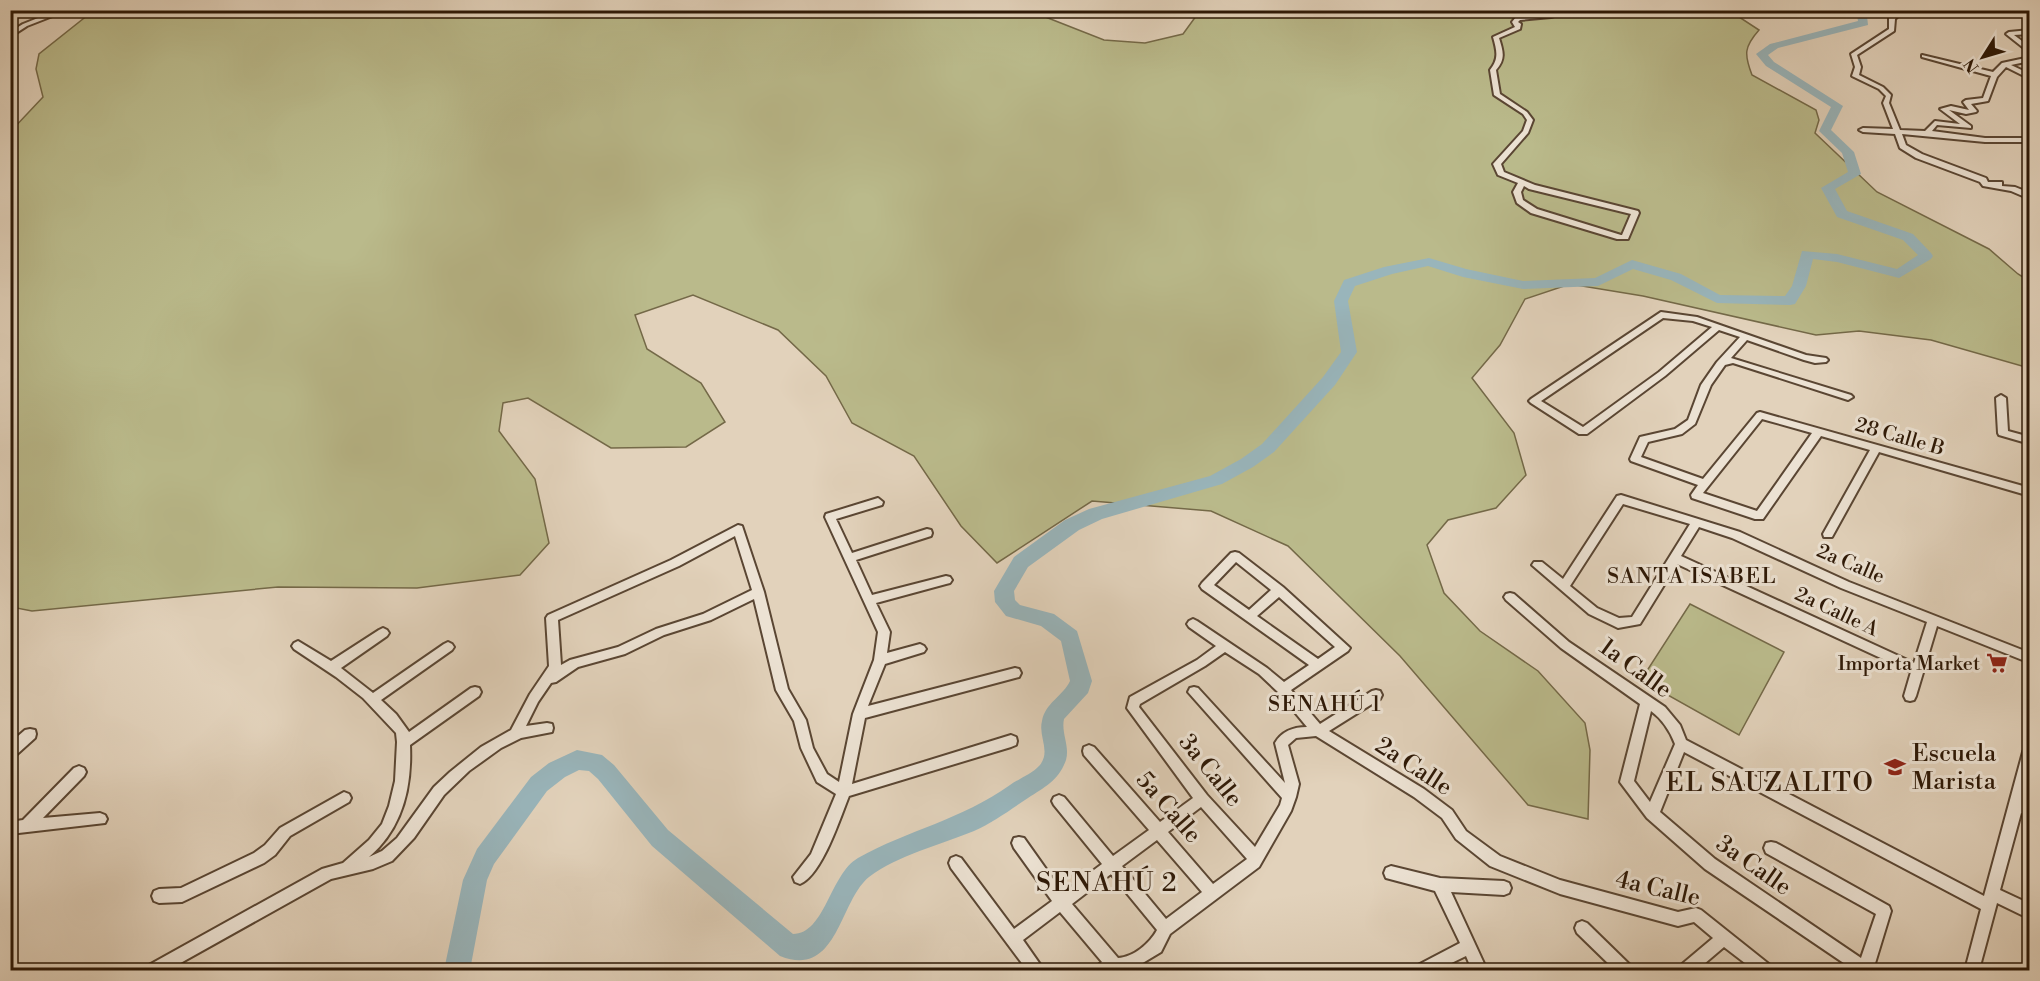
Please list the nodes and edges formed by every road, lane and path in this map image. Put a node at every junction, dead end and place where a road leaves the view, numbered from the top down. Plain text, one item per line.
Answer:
1 (22, 10) edge
2 (65, 10) edge
3 (1623, 10) edge
4 (1911, 10) edge
5 (10, 14) edge
6 (2030, 32) edge
7 (10, 35) edge
8 (2030, 51) edge
9 (1924, 56) dead end
10 (2030, 59) edge
11 (2004, 64) junction
12 (1996, 75) junction
13 (2030, 77) edge
14 (1863, 130) dead end
15 (1897, 132) junction
16 (1927, 133) junction
17 (2030, 140) edge
18 (1522, 183) junction
19 (2030, 198) edge
20 (1717, 327) junction
21 (1744, 338) junction
22 (1823, 360) dead end
23 (1723, 362) junction
24 (1848, 397) dead end
25 (2001, 398) dead end
26 (1818, 432) junction
27 (2030, 441) edge
28 (1876, 448) junction
29 (1705, 484) junction
30 (2030, 492) edge
31 (878, 502) dead end
32 (1696, 523) junction
33 (927, 533) dead end
34 (1828, 534) dead end
35 (850, 558) junction
36 (1675, 558) junction
37 (1538, 565) dead end
38 (946, 580) dead end
39 (1564, 586) junction
40 (1279, 590) junction
41 (758, 592) junction
42 (1510, 597) dead end
43 (871, 600) junction
44 (1250, 616) junction
45 (1933, 620) junction
46 (1193, 624) dead end
47 (383, 633) dead end
48 (298, 646) dead end
49 (1225, 646) junction
50 (448, 647) dead end
51 (920, 649) dead end
52 (2030, 658) edge
53 (880, 660) junction
54 (1317, 665) junction
55 (332, 667) junction
56 (1918, 670) junction
57 (1015, 673) dead end
58 (540, 687) junction
59 (1283, 690) junction
60 (475, 692) dead end
61 (1194, 692) dead end
62 (1376, 694) dead end
63 (1910, 696) dead end
64 (372, 700) junction
65 (1647, 702) junction
66 (859, 714) junction
67 (548, 728) dead end
68 (1318, 731) junction
69 (516, 733) junction
70 (30, 734) dead end
71 (1011, 741) dead end
72 (404, 742) junction
73 (1681, 744) junction
74 (1089, 751) dead end
75 (10, 752) edge
76 (2030, 752) edge
77 (79, 772) dead end
78 (844, 792) junction
79 (1289, 796) junction
80 (344, 798) dead end
81 (1202, 799) junction
82 (1059, 801) dead end
83 (2016, 804) junction
84 (2030, 811) edge
85 (1652, 814) junction
86 (100, 819) dead end
87 (26, 827) junction
88 (10, 828) edge
89 (1160, 830) junction
90 (1019, 843) dead end
91 (1771, 848) dead end
92 (1256, 858) junction
93 (956, 863) dead end
94 (1111, 864) junction
95 (347, 868) junction
96 (1391, 873) dead end
97 (800, 878) dead end
98 (1440, 885) junction
99 (1560, 887) joint
100 (1504, 888) dead end
101 (1213, 894) junction
102 (159, 896) dead end
103 (1990, 899) junction
104 (1061, 902) junction
105 (2030, 912) edge
106 (1582, 928) dead end
107 (1164, 929) junction
108 (1725, 936) junction
109 (1012, 939) junction
110 (1467, 947) junction
111 (1109, 968) edge
112 (154, 970) edge
113 (1036, 970) edge
114 (1423, 970) edge
115 (1480, 970) edge
116 (1625, 970) edge
117 (1686, 970) edge
118 (1765, 970) edge
119 (1866, 970) edge
120 (1972, 970) edge

1 - 5 street
2 - 7 street
3 - 18 street
4 - 15 street
6 - 8 street
9 - 12 street
10 - 11 street
11 - 12 street
11 - 13 street
12 - 16 street
14 - 15 street
15 - 16 street
15 - 19 street
16 - 17 street
18 - 18 street
20 - 20 street
20 - 21 street
21 - 22 street
21 - 23 street
23 - 24 street
23 - 29 street
25 - 27 street
26 - 28 street, 28 Calle B
26 - 29 street, 28 Calle B
26 - 29 street
28 - 30 street, 28 Calle B
28 - 34 street
31 - 35 street
32 - 36 street
32 - 39 street, 2a Calle
32 - 45 street, 2a Calle
33 - 35 street
35 - 43 street
36 - 39 street
36 - 56 street, 2a Calle A
37 - 39 street
38 - 43 street
40 - 44 street
40 - 44 street
40 - 54 street
41 - 58 street
41 - 58 street
41 - 78 street
42 - 65 street, 1a Calle
43 - 53 street
44 - 54 street
45 - 52 street, 2a Calle
45 - 56 street
46 - 49 street, 2a Calle
47 - 55 street
48 - 55 street
49 - 59 street, 2a Calle
49 - 81 street, 3a Calle
50 - 64 street
51 - 53 street
53 - 66 street
54 - 59 street
55 - 64 street
56 - 63 street
57 - 66 street
58 - 69 street
59 - 68 street, 2a Calle
60 - 72 street
61 - 79 street
62 - 68 street
64 - 72 street
65 - 73 street, 1a Calle
65 - 85 street, 3a Calle
66 - 78 street
67 - 69 street
68 - 79 street
68 - 99 street, 2a Calle
69 - 95 street
70 - 75 street
71 - 78 street
72 - 95 street
73 - 85 street
73 - 103 street
74 - 89 street, 5a Calle
76 - 83 street
77 - 87 street
78 - 97 street
79 - 92 street
80 - 102 street
81 - 89 street
81 - 92 street, 3a Calle
82 - 94 street
83 - 84 street
83 - 103 street
85 - 119 street, 3a Calle
86 - 87 street
87 - 88 street
89 - 94 street
89 - 101 street, 5a Calle
90 - 104 street
91 - 119 street
92 - 101 street
93 - 109 street
94 - 104 street
94 - 107 street
95 - 112 street
96 - 98 street
98 - 100 street
98 - 110 street
99 - 108 street, 4a Calle
101 - 107 street
103 - 105 street
103 - 120 street
104 - 109 street
104 - 111 street
106 - 116 street
107 - 111 street
108 - 117 street
108 - 118 street, 4a Calle
109 - 113 street
110 - 114 street
110 - 115 street

